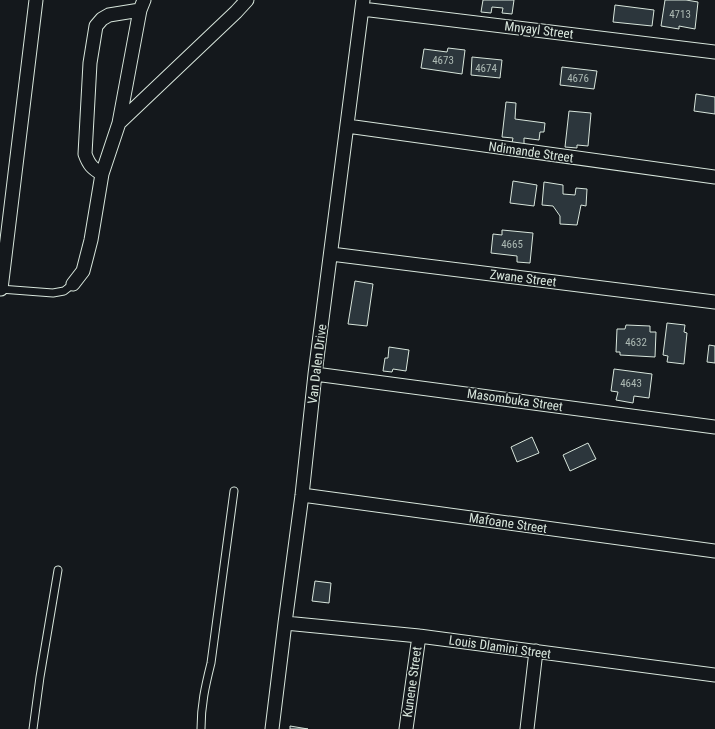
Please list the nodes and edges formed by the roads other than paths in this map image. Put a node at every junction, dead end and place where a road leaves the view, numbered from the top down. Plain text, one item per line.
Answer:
1 (36, 0) edge
2 (247, 0) edge
3 (363, 4) edge
4 (142, 5) edge
5 (715, 52) edge
6 (119, 123) junction
7 (347, 126) junction
8 (102, 174) junction
9 (715, 177) edge
10 (331, 254) junction
11 (73, 284) joint
12 (1, 289) edge
13 (715, 302) edge
14 (315, 374) junction
15 (715, 427) edge
16 (234, 491) dead end
17 (302, 495) junction
18 (715, 551) edge
19 (58, 570) dead end
20 (285, 623) junction
21 (419, 636) junction
22 (536, 651) junction
23 (715, 675) edge
24 (33, 729) edge
25 (201, 729) edge
26 (272, 729) edge
27 (406, 729) edge
28 (527, 729) edge

1 - 12 street
2 - 6 street
3 - 5 street, Mnyayl Street
3 - 7 street, Van Dalen Drive
4 - 6 street
4 - 8 street
6 - 8 street
7 - 9 street, Ndimande Street
7 - 10 street, Van Dalen Drive
8 - 11 street
10 - 13 street, Zwane Street
10 - 14 street, Van Dalen Drive
11 - 12 lane
14 - 15 street, Masombuka Street
14 - 17 street, Van Dalen Drive
16 - 25 lane
17 - 18 street, Mafoane Street
17 - 20 street, Van Dalen Drive
19 - 24 lane
20 - 21 street, Louis Dlamini Street
20 - 26 street, Van Dalen Drive
21 - 22 street, Louis Dlamini Street
21 - 27 street, Kunene Street
22 - 23 street, Louis Dlamini Street
22 - 28 street

